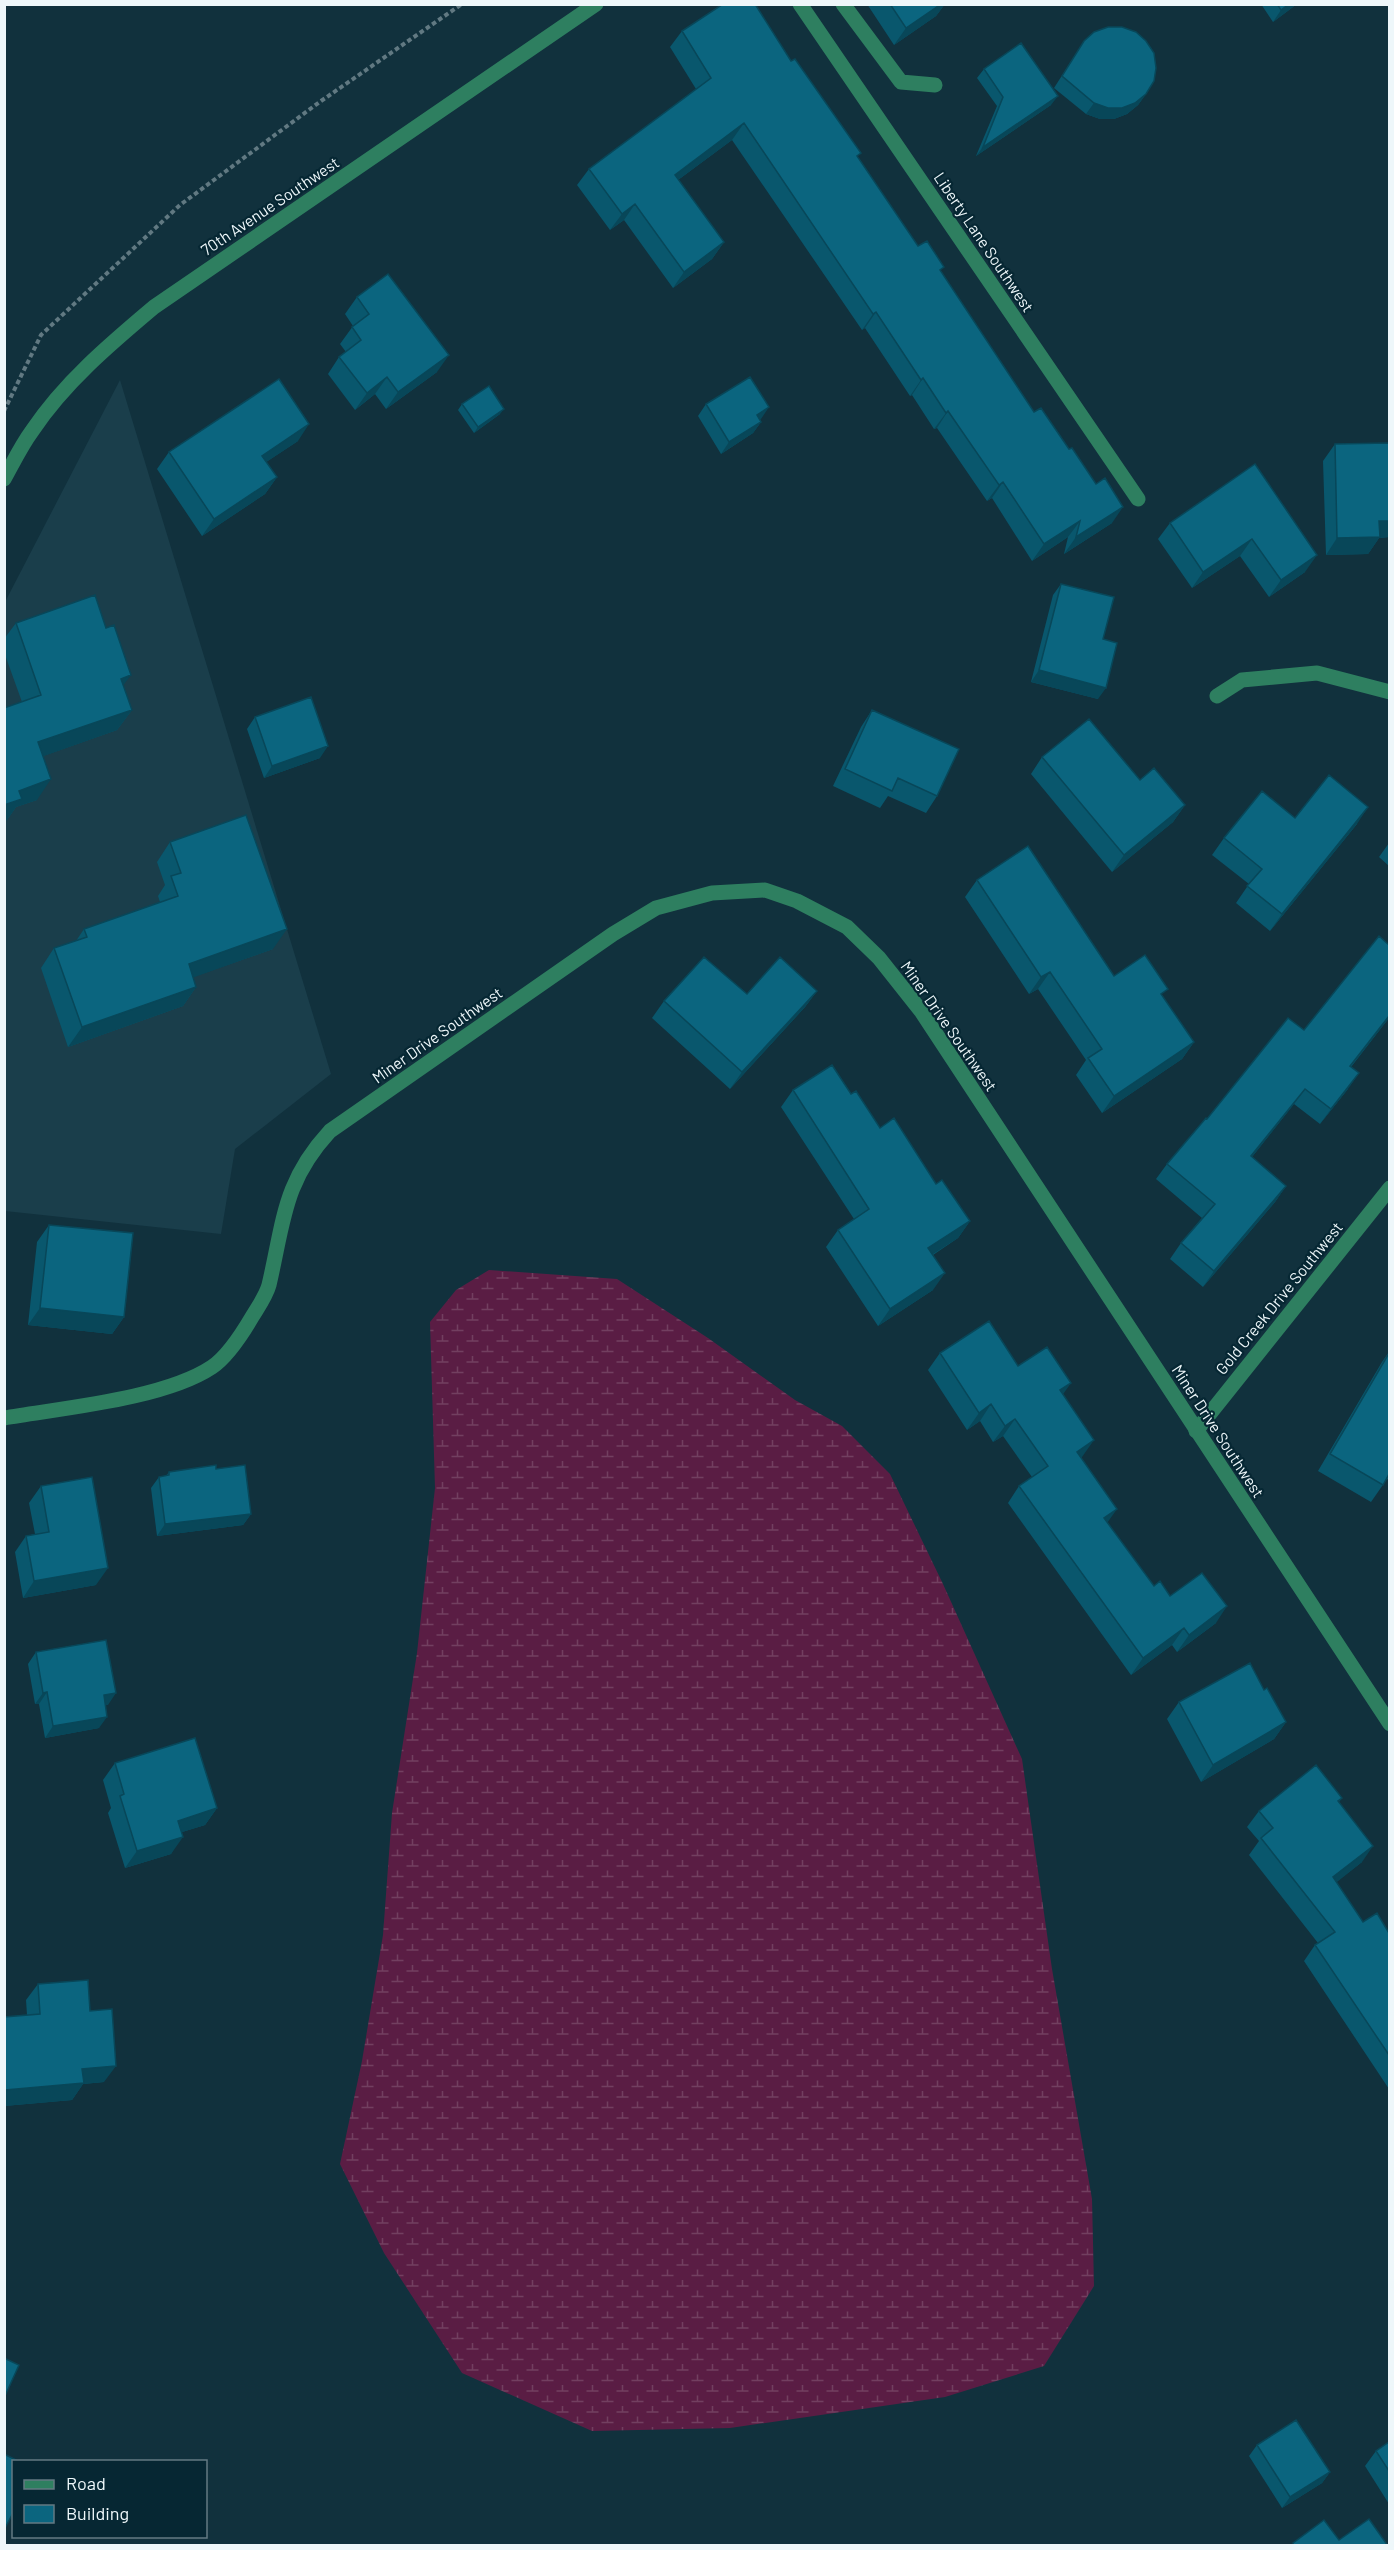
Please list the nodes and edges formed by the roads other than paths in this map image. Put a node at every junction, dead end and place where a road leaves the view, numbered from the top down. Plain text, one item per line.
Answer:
1 (596, 4) edge
2 (800, 4) edge
3 (843, 4) edge
4 (935, 85) dead end
5 (4, 479) edge
6 (1138, 499) dead end
7 (1389, 692) edge
8 (1217, 696) dead end
9 (1389, 1188) edge
10 (4, 1418) edge
11 (1196, 1431) junction
12 (1389, 1724) edge

1 - 5 street, 70th Avenue Southwest
2 - 6 street, Liberty Lane Southwest
3 - 4 street
7 - 8 street
9 - 11 street, Gold Creek Drive Southwest
10 - 11 street, Miner Drive Southwest
11 - 12 street, Miner Drive Southwest

